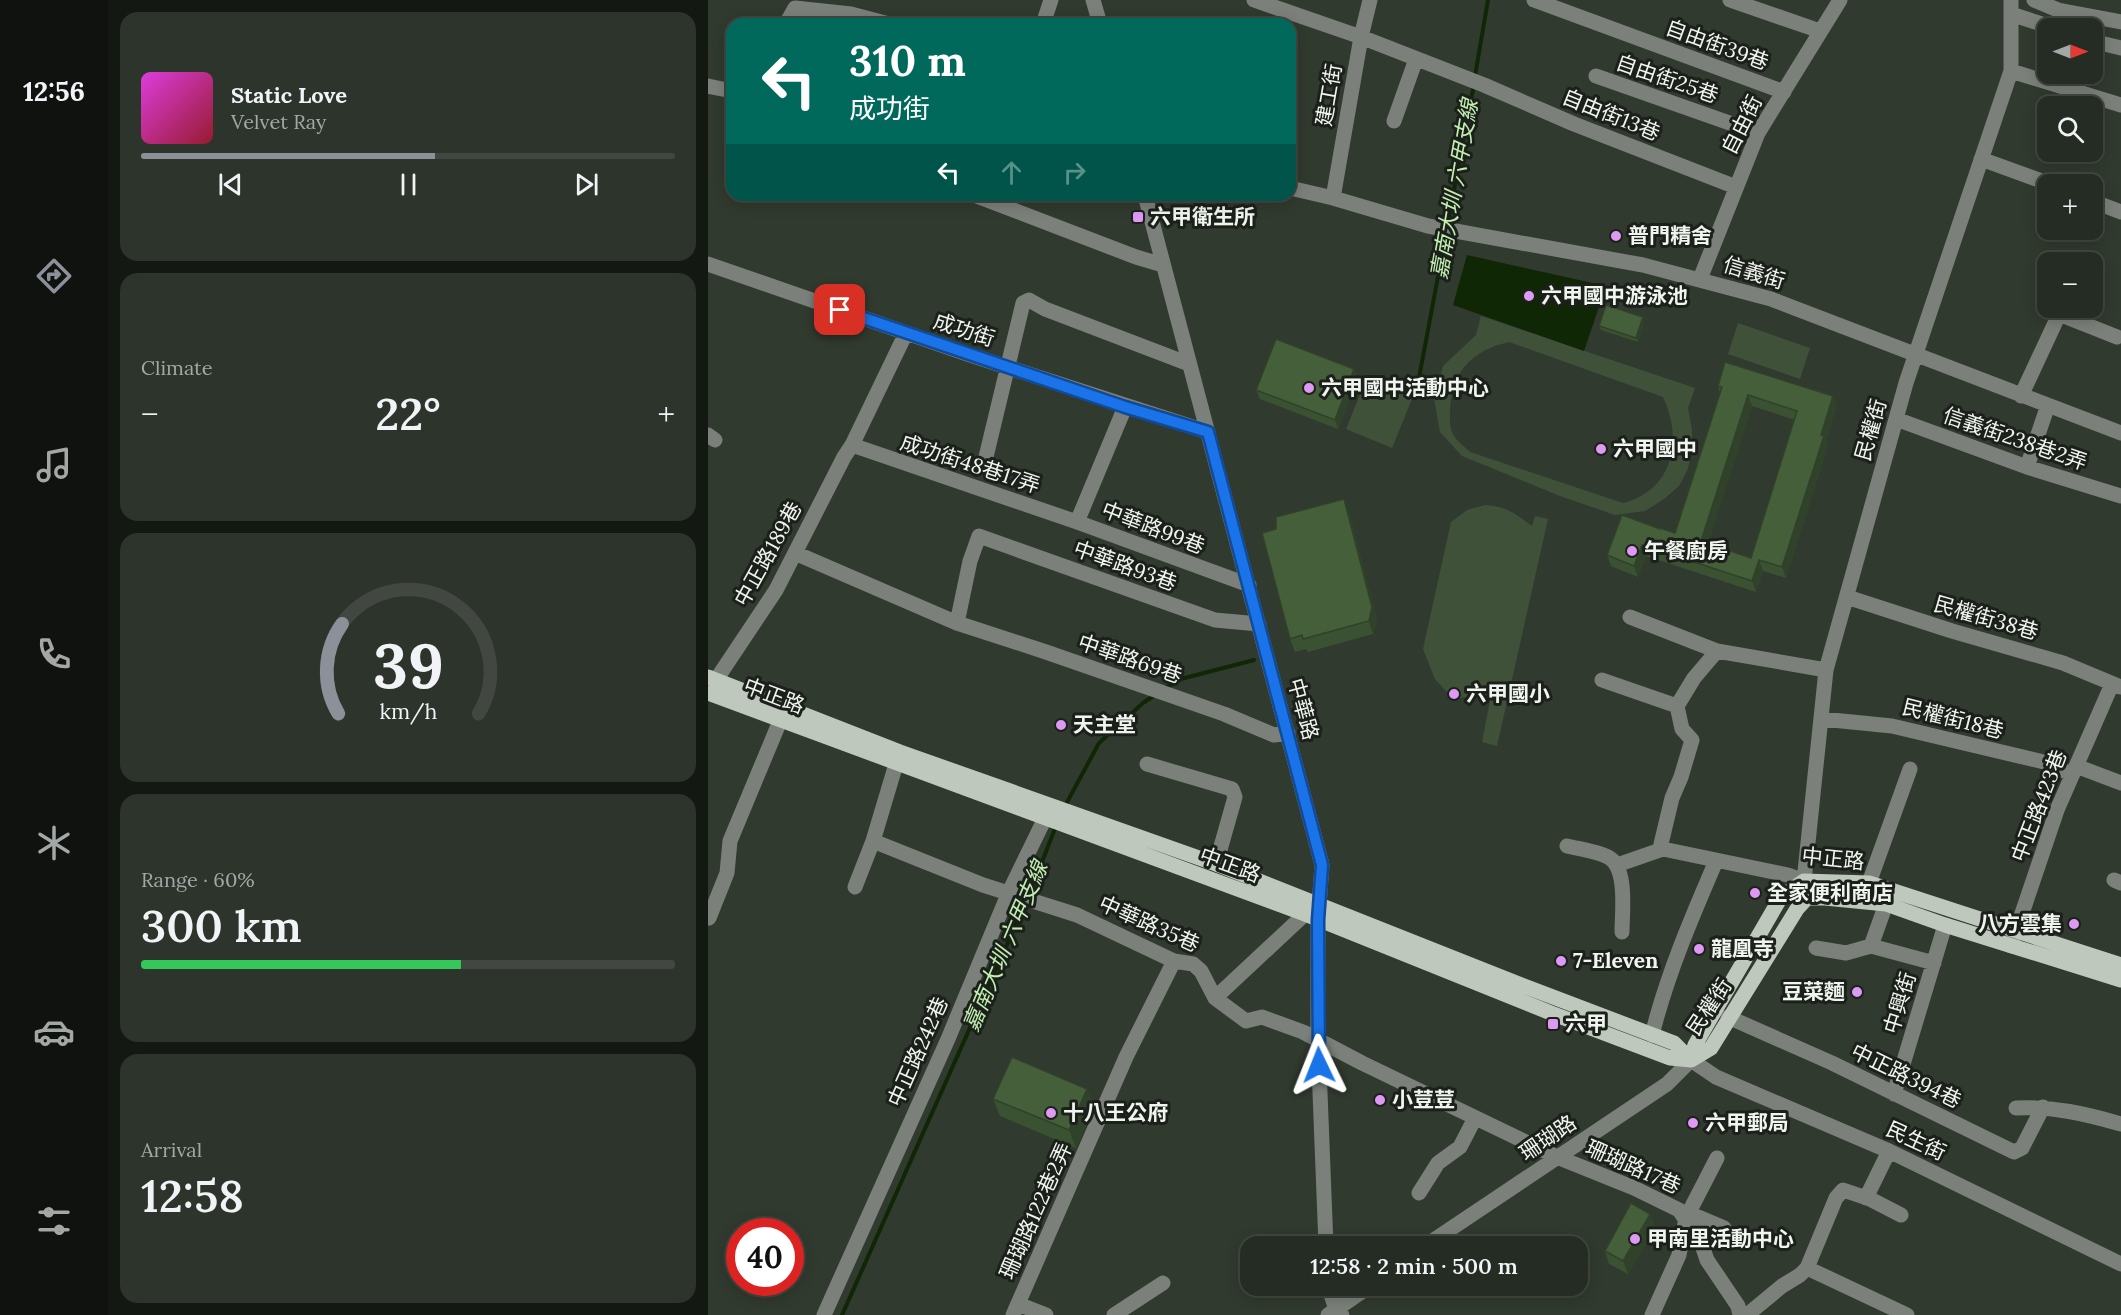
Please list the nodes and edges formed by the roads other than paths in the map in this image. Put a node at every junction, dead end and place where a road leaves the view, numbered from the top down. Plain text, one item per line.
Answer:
1 (1051, 0) edge
2 (1093, 0) edge
3 (1254, 0) edge
4 (1370, 0) edge
5 (1534, 0) edge
6 (1730, 0) edge
7 (1840, 0) edge
8 (2034, 0) edge
9 (795, 4) edge
10 (2012, 7) edge
11 (789, 18) edge
12 (866, 18) edge
13 (1045, 18) edge
14 (1098, 18) edge
15 (2037, 20) edge
16 (2121, 22) edge
17 (1820, 31) junction
18 (1361, 37) junction
19 (2103, 44) edge
20 (2121, 48) edge
21 (1416, 59) junction
22 (2012, 70) junction
23 (1596, 76) dead end
24 (708, 86) edge
25 (726, 90) edge
26 (1784, 92) junction
27 (2121, 105) edge
28 (1394, 121) dead end
29 (1758, 133) junction
30 (1981, 159) junction
31 (2037, 179) edge
32 (1736, 187) junction
33 (1296, 189) edge
34 (1333, 198) junction
35 (990, 201) edge
36 (1147, 201) edge
37 (2103, 205) edge
38 (2121, 212) edge
39 (708, 264) edge
40 (1163, 265) junction
41 (1700, 279) junction
42 (2057, 318) edge
43 (2078, 318) edge
44 (906, 333) junction
45 (2117, 337) dead end
46 (1915, 355) junction
47 (1189, 364) junction
48 (1006, 365) junction
49 (2021, 396) junction
50 (2048, 405) junction
51 (1125, 407) junction
52 (1896, 419) junction
53 (1208, 432) junction
54 (2121, 433) edge
55 (852, 445) junction
56 (985, 461) dead end
57 (2027, 467) junction
58 (2121, 496) edge
59 (1077, 522) junction
60 (795, 553) junction
61 (1249, 585) junction
62 (1846, 597) junction
63 (1630, 616) dead end
64 (957, 623) junction
65 (1259, 624) junction
66 (1717, 651) junction
67 (1826, 669) junction
68 (1602, 680) dead end
69 (711, 682) edge
70 (2116, 685) edge
71 (708, 693) edge
72 (1677, 706) junction
73 (1822, 719) junction
74 (780, 721) junction
75 (1288, 733) junction
76 (896, 764) junction
77 (1147, 764) dead end
78 (1910, 770) dead end
79 (2073, 770) junction
80 (2121, 783) edge
81 (1048, 813) junction
82 (873, 841) junction
83 (1567, 846) dead end
84 (1663, 849) junction
85 (1716, 861) junction
86 (1216, 864) junction
87 (1617, 865) junction
88 (1804, 881) junction
89 (1869, 883) junction
90 (855, 887) dead end
91 (1010, 892) junction
92 (1807, 898) junction
93 (1886, 904) junction
94 (1314, 913) junction
95 (708, 918) edge
96 (1945, 925) junction
97 (2016, 931) junction
98 (1622, 932) dead end
99 (1871, 946) junction
100 (2012, 946) junction
101 (1816, 948) dead end
102 (1174, 961) junction
103 (1934, 963) junction
104 (2121, 965) edge
105 (2121, 980) edge
106 (1215, 998) junction
107 (1728, 1017) junction
108 (1652, 1035) junction
109 (1318, 1041) junction
110 (1691, 1060) junction
111 (1894, 1094) junction
112 (2043, 1107) junction
113 (2016, 1108) dead end
114 (1475, 1118) junction
115 (2121, 1124) edge
116 (1889, 1151) junction
117 (1557, 1157) junction
118 (1717, 1158) dead end
119 (1419, 1193) dead end
120 (1866, 1198) junction
121 (1901, 1215) dead end
122 (1687, 1220) junction
123 (1724, 1228) dead end
124 (1326, 1236) edge
125 (1440, 1236) edge
126 (2121, 1264) edge
127 (1807, 1268) junction
128 (1163, 1282) dead end
129 (1331, 1296) edge
130 (1357, 1296) edge
131 (1016, 1310) edge
132 (1336, 1313) edge
133 (824, 1315) edge
134 (1046, 1315) edge
135 (1114, 1315) edge
136 (1652, 1315) edge
137 (1740, 1315) edge
138 (1747, 1315) edge
139 (1907, 1315) edge

1 - 13 street
2 - 14 street
3 - 18 street, 自由街13巷
4 - 18 street, 建工街
5 - 26 street, 自由街39巷
6 - 17 street
7 - 17 street, 自由街
8 - 16 street
9 - 11 street
9 - 12 street
10 - 15 street
10 - 22 street, 民權街
17 - 26 street, 自由街
18 - 21 street, 自由街13巷
18 - 34 street, 建工街
19 - 20 street
21 - 28 street
21 - 32 street, 自由街13巷
22 - 27 street
22 - 30 street, 民權街
23 - 29 street, 自由街25巷
24 - 25 street
26 - 29 street, 自由街
29 - 32 street, 自由街
30 - 31 street
30 - 46 street, 民權街
32 - 41 street, 自由街
33 - 34 street, 信義街
34 - 41 street, 信義街
35 - 40 street
36 - 40 street, 中華路
37 - 38 street
39 - 44 street, 成功街
40 - 47 street, 中華路
41 - 46 street, 信義街
42 - 49 street
43 - 45 street
44 - 48 street, 成功街
44 - 55 street, 中正路189巷
46 - 49 street, 信義街
46 - 52 street, 民權街
47 - 48 street
47 - 53 street, 中華路
48 - 51 street, 成功街
48 - 56 street
49 - 50 street, 信義街
50 - 54 street, 信義街
50 - 57 street
51 - 53 street, 成功街
51 - 59 street
52 - 57 street, 信義街238巷2弄
52 - 62 street, 民權街
53 - 61 street, 中華路
55 - 59 street, 成功街48巷17弄
55 - 60 street, 中正路189巷
57 - 58 street, 信義街238巷2弄
59 - 61 street, 中華路99巷
60 - 64 street, 中華路69巷
60 - 69 street, 中正路189巷
61 - 65 street, 中華路
62 - 67 street, 民權街
62 - 70 street, 民權街38巷
63 - 66 street
64 - 65 street, 中華路93巷
64 - 75 street, 中華路69巷
65 - 75 street, 中華路
66 - 67 street
66 - 72 street
67 - 73 street, 民權街
68 - 72 street
69 - 81 main road, 中正路
70 - 79 street, 中正路423巷
71 - 74 main road, 中正路
72 - 84 street
73 - 79 street, 民權街18巷
73 - 88 street, 民權街
74 - 76 main road, 中正路
74 - 95 street
75 - 94 street, 中華路
76 - 81 main road, 中正路
76 - 82 street
77 - 86 street
78 - 89 street
79 - 80 street, 民權街18巷
79 - 97 street, 中正路423巷
81 - 86 main road, 中正路
81 - 91 street, 中正路242巷
81 - 94 main road, 中正路
82 - 90 street
82 - 91 street, 中華路35巷
83 - 87 street
84 - 85 street, 中正路
84 - 87 street
85 - 88 street, 中正路
85 - 108 street
86 - 94 main road, 中正路
87 - 98 street
88 - 89 main road, 中正路
88 - 92 street, 民權街
88 - 110 main road, 民權街
89 - 97 main road, 中正路
91 - 102 street, 中華路35巷
91 - 133 street, 中正路242巷
92 - 93 main road, 中正路
92 - 107 main road, 民權街
93 - 96 main road, 中正路
93 - 99 street
94 - 106 street
94 - 108 main road, 中正路
94 - 109 street, 中華路
94 - 110 main road, 中正路
96 - 100 main road, 中正路
96 - 103 street, 中興街
97 - 100 street, 中正路423巷
97 - 104 main road, 中正路
99 - 101 street
99 - 103 street
100 - 105 main road, 中正路
102 - 106 street, 中華路35巷
102 - 131 street, 珊瑚路122巷2弄
103 - 111 street, 中興街
106 - 109 street, 中華路35巷
107 - 110 main road, 民權街
107 - 111 street, 中正路394巷
108 - 110 main road, 中正路
109 - 114 street, 珊瑚路17巷
109 - 124 street, 中華路
110 - 116 street, 民生街
110 - 117 street, 珊瑚路
111 - 112 street, 中正路394巷
112 - 113 street
112 - 115 street
114 - 117 street, 珊瑚路17巷
114 - 119 street
116 - 120 street
116 - 126 street, 民生街
117 - 122 street, 珊瑚路17巷
117 - 125 street, 珊瑚路
118 - 122 street
120 - 121 street
120 - 127 street
122 - 123 street
122 - 136 street
122 - 137 street, 珊瑚路17巷
127 - 138 street
127 - 139 street
128 - 135 street
129 - 132 street
130 - 132 street
131 - 134 street

